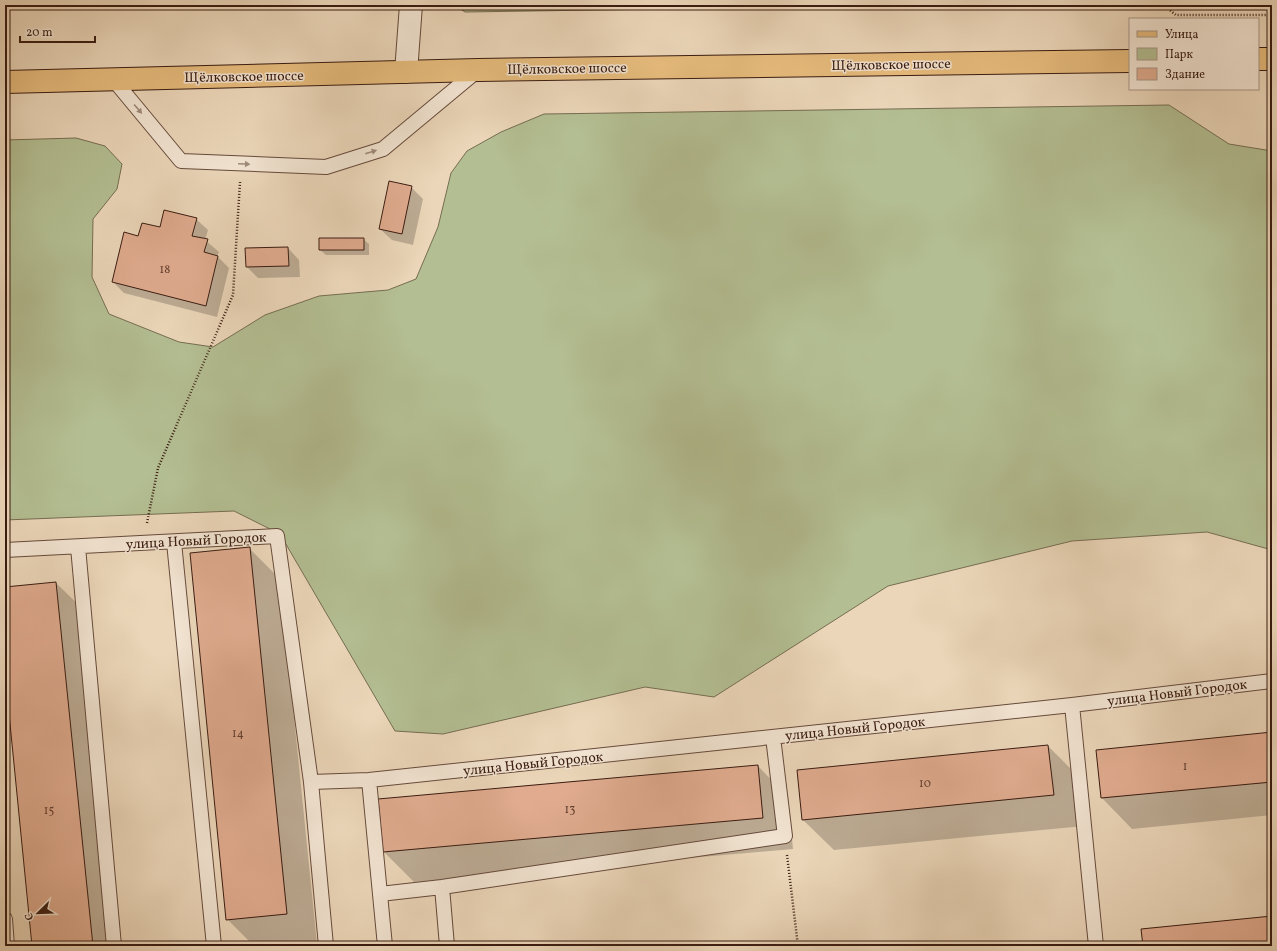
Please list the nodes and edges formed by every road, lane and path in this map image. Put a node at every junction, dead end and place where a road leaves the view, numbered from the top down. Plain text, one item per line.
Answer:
1 (411, 5) edge
2 (1163, 5) edge
3 (1272, 15) edge
4 (1272, 58) edge
5 (1259, 59) edge
6 (1129, 61) edge
7 (478, 70) junction
8 (406, 72) junction
9 (113, 79) junction
10 (5, 82) edge
11 (241, 164) junction
12 (174, 542) junction
13 (142, 543) junction
14 (78, 547) junction
15 (5, 550) edge
16 (1272, 681) edge
17 (1072, 705) junction
18 (773, 737) junction
19 (369, 780) junction
20 (311, 782) junction
21 (785, 836) junction
22 (442, 887) junction
23 (380, 894) junction
24 (5, 919) edge
25 (7, 946) edge
26 (114, 946) edge
27 (214, 946) edge
28 (326, 946) edge
29 (385, 946) edge
30 (447, 946) edge
31 (798, 946) edge
32 (1096, 946) edge

1 - 8 street
2 - 3 path
4 - 5 main road
6 - 7 main road, Щёлковское шоссе
7 - 8 main road, Щёлковское шоссе
11 -> 7 lane
8 - 9 main road, Щёлковское шоссе
9 - 10 main road, Щёлковское шоссе
9 -> 11 lane
11 - 13 path
12 - 13 lane, улица Новый Городок
12 - 20 lane, улица Новый Городок
12 - 27 lane
13 - 14 lane, улица Новый Городок
14 - 15 lane, улица Новый Городок
14 - 26 lane
16 - 17 lane, улица Новый Городок
17 - 18 lane, улица Новый Городок
17 - 32 lane
18 - 19 lane, улица Новый Городок
18 - 21 lane
19 - 20 lane, улица Новый Городок
19 - 23 lane
20 - 28 lane
21 - 22 lane
21 - 31 path
22 - 23 lane
22 - 30 lane
23 - 29 lane
24 - 25 lane

